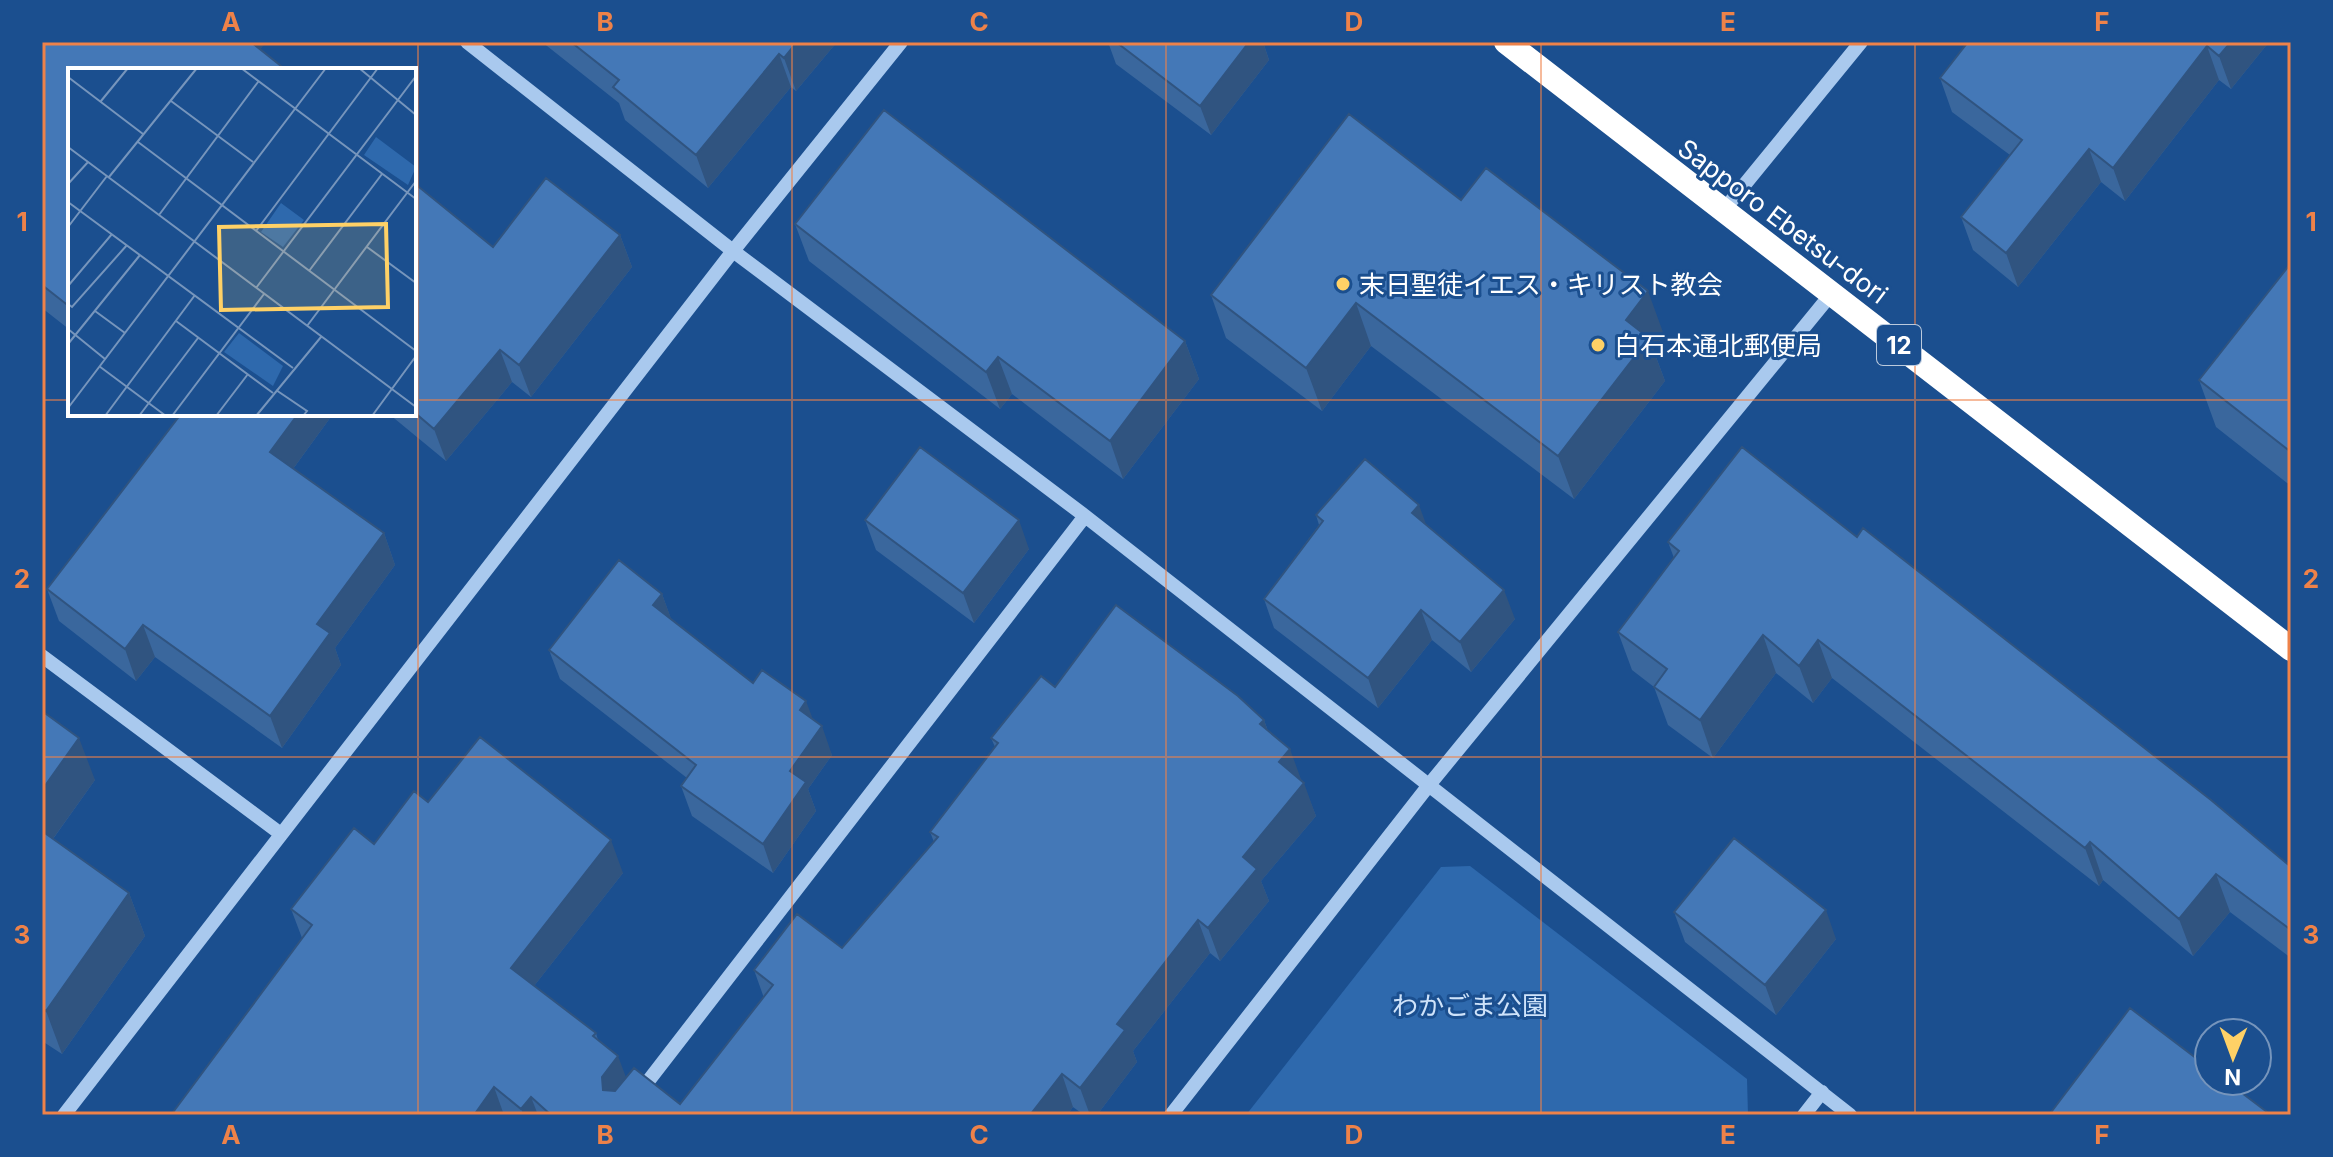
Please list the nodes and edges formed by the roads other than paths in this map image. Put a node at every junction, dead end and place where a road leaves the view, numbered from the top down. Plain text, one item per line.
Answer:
1 (467, 42) edge
2 (901, 42) edge
3 (1506, 42) edge
4 (1861, 42) edge
5 (1723, 211) junction
6 (733, 251) junction
7 (1832, 293) junction
8 (1085, 516) junction
9 (2291, 649) edge
10 (42, 656) edge
11 (1429, 785) junction
12 (281, 834) junction
13 (1822, 1092) junction
14 (64, 1115) edge
15 (622, 1115) edge
16 (1171, 1115) edge
17 (1804, 1115) edge
18 (1850, 1115) edge

1 - 6 street
2 - 6 street
3 - 5 highway, Sapporo Ebetsu-dori / 12
4 - 5 street
5 - 7 highway, Sapporo Ebetsu-dori / 12
6 - 8 street
6 - 12 street
7 - 9 highway, Sapporo Ebetsu-dori / 12
7 - 11 street
8 - 11 street
8 - 15 street
10 - 12 street
11 - 13 street
11 - 16 street
12 - 14 street
13 - 17 street
13 - 18 street

